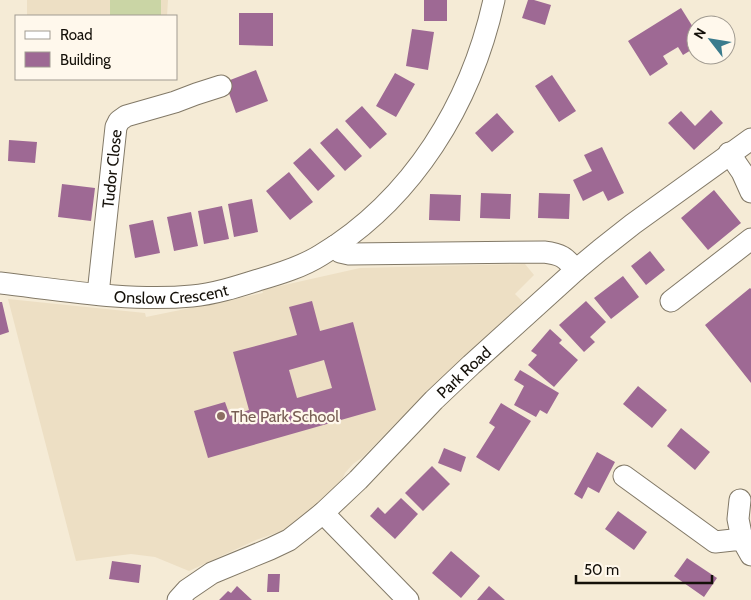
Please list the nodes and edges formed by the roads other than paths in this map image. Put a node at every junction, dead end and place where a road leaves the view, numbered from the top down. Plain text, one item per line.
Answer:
1 (494, 0) edge
2 (221, 86) dead end
3 (751, 139) edge
4 (729, 153) junction
5 (751, 192) edge
6 (751, 239) edge
7 (335, 246) junction
8 (576, 270) junction
9 (0, 283) edge
10 (98, 294) junction
11 (671, 302) dead end
12 (624, 476) dead end
13 (740, 500) dead end
14 (323, 513) junction
15 (747, 547) edge
16 (178, 600) edge
17 (408, 600) edge

1 - 7 street, Onslow Crescent
2 - 10 street, Tudor Close
3 - 4 street, Park Road
4 - 5 street
4 - 8 street, Park Road
6 - 11 street
7 - 8 street
7 - 10 street, Onslow Crescent
8 - 14 street, Park Road
9 - 10 street, Onslow Crescent
12 - 15 street
13 - 15 street
14 - 16 street, Park Road
14 - 17 street

